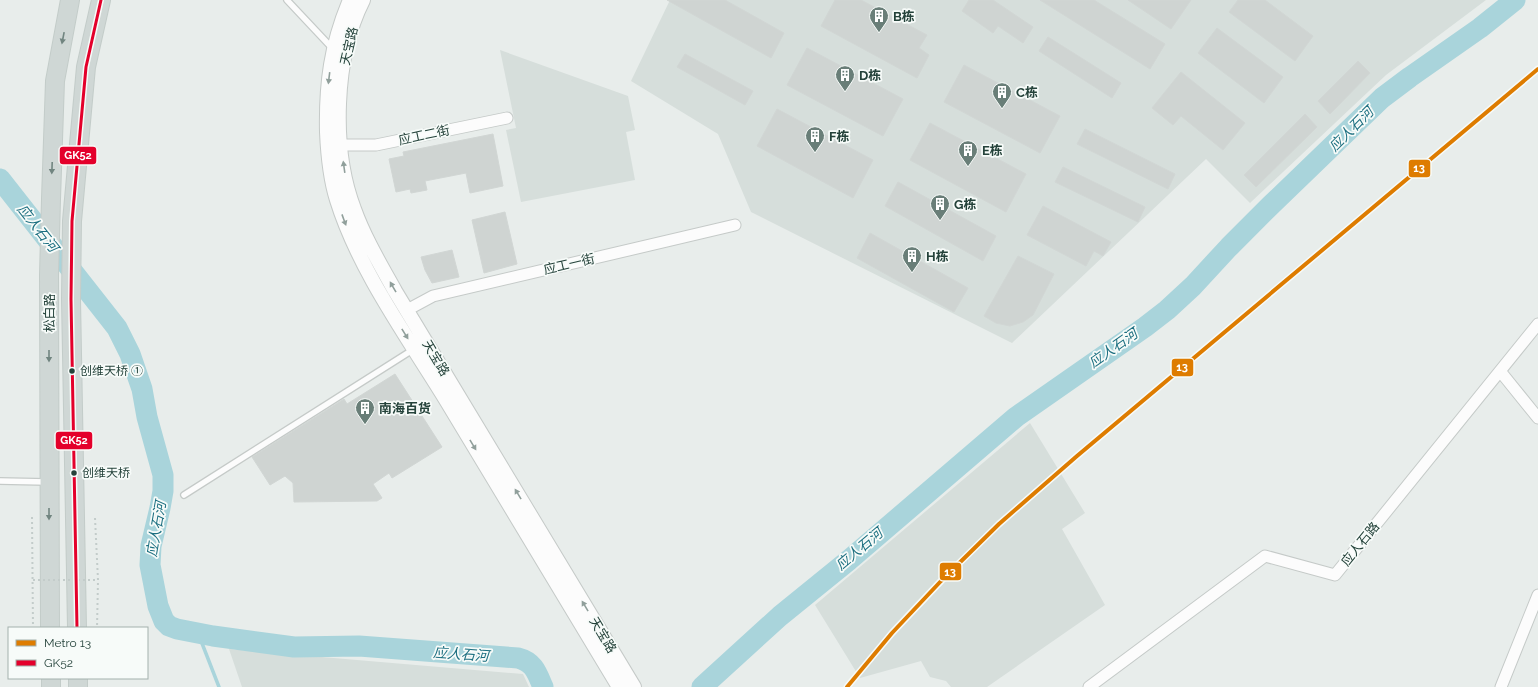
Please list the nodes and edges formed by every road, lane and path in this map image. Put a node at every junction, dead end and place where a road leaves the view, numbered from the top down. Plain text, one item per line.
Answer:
1 (70, 0) edge
2 (101, 0) edge
3 (287, 0) edge
4 (350, 0) edge
5 (363, 0) edge
6 (333, 49) junction
7 (507, 118) dead end
8 (341, 145) junction
9 (735, 225) dead end
10 (407, 310) junction
11 (1538, 324) edge
12 (414, 348) junction
13 (1500, 371) junction
14 (1538, 418) edge
15 (0, 481) edge
16 (49, 482) junction
17 (184, 495) dead end
18 (32, 517) dead end
19 (96, 518) dead end
20 (33, 580) junction
21 (98, 580) junction
22 (1538, 595) edge
23 (33, 627) edge
24 (50, 627) edge
25 (77, 627) edge
26 (97, 627) edge
27 (619, 687) edge
28 (634, 687) edge
29 (1089, 687) edge
30 (1501, 687) edge

1 -> 16 main road, 松白路
2 - 25 main road, 松白路
3 - 6 lane
4 - 6 street, 天宝路
5 - 8 street, 天宝路
6 -> 12 street, 天宝路
7 - 8 street, 应工二街
10 -> 8 street, 天宝路
9 - 10 street, 应工一街
28 -> 10 street, 天宝路
11 - 13 street, 应人石路
12 - 17 lane
12 -> 27 street, 天宝路
13 - 14 street
13 - 29 street, 应人石路
15 - 16 lane
16 -> 24 main road, 松白路
18 - 20 path
19 - 21 path
20 - 21 path, bridge
20 - 23 path
21 - 26 path
22 - 30 street

